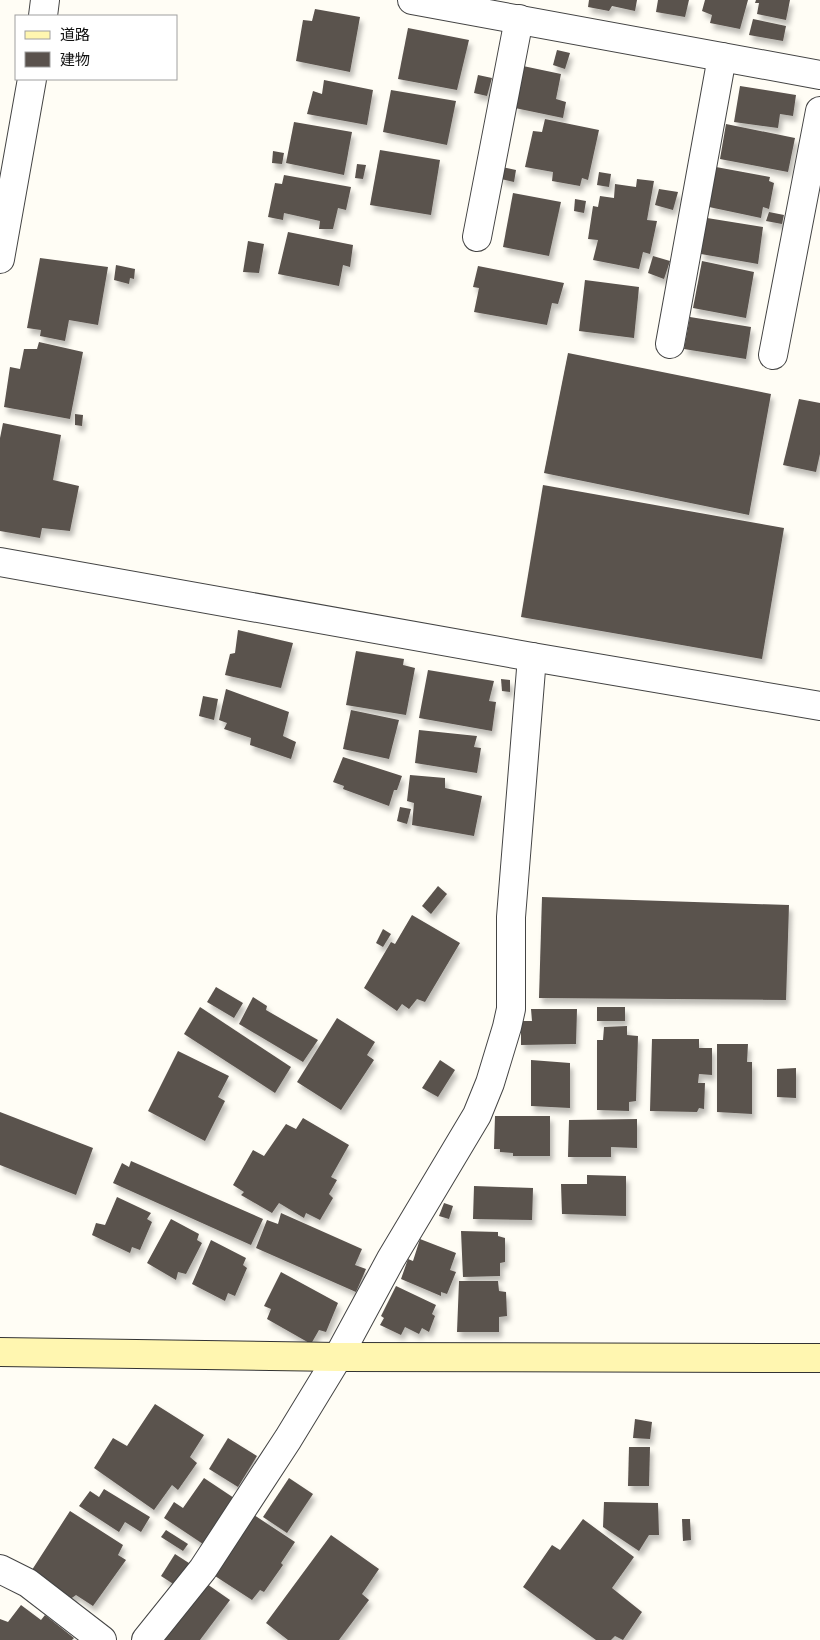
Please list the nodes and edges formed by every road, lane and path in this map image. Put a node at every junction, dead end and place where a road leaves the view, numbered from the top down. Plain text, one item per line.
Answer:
1 (46, 0) edge
2 (412, 0) edge
3 (43, 15) edge
4 (518, 19) junction
5 (722, 57) junction
6 (820, 75) edge
7 (32, 80) edge
8 (820, 111) edge
9 (478, 236) dead end
10 (0, 259) edge
11 (670, 344) dead end
12 (773, 355) dead end
13 (0, 562) edge
14 (532, 656) junction
15 (820, 706) edge
16 (0, 1352) edge
17 (338, 1357) junction
18 (820, 1358) edge
19 (0, 1570) edge
20 (102, 1640) edge
21 (146, 1640) edge

1 - 3 street
2 - 4 street
4 - 5 street
4 - 9 street
5 - 6 street
5 - 11 street
7 - 10 street
8 - 12 street
13 - 14 street
14 - 15 street
14 - 17 street
16 - 17 street
17 - 18 street
17 - 21 street
19 - 20 street

